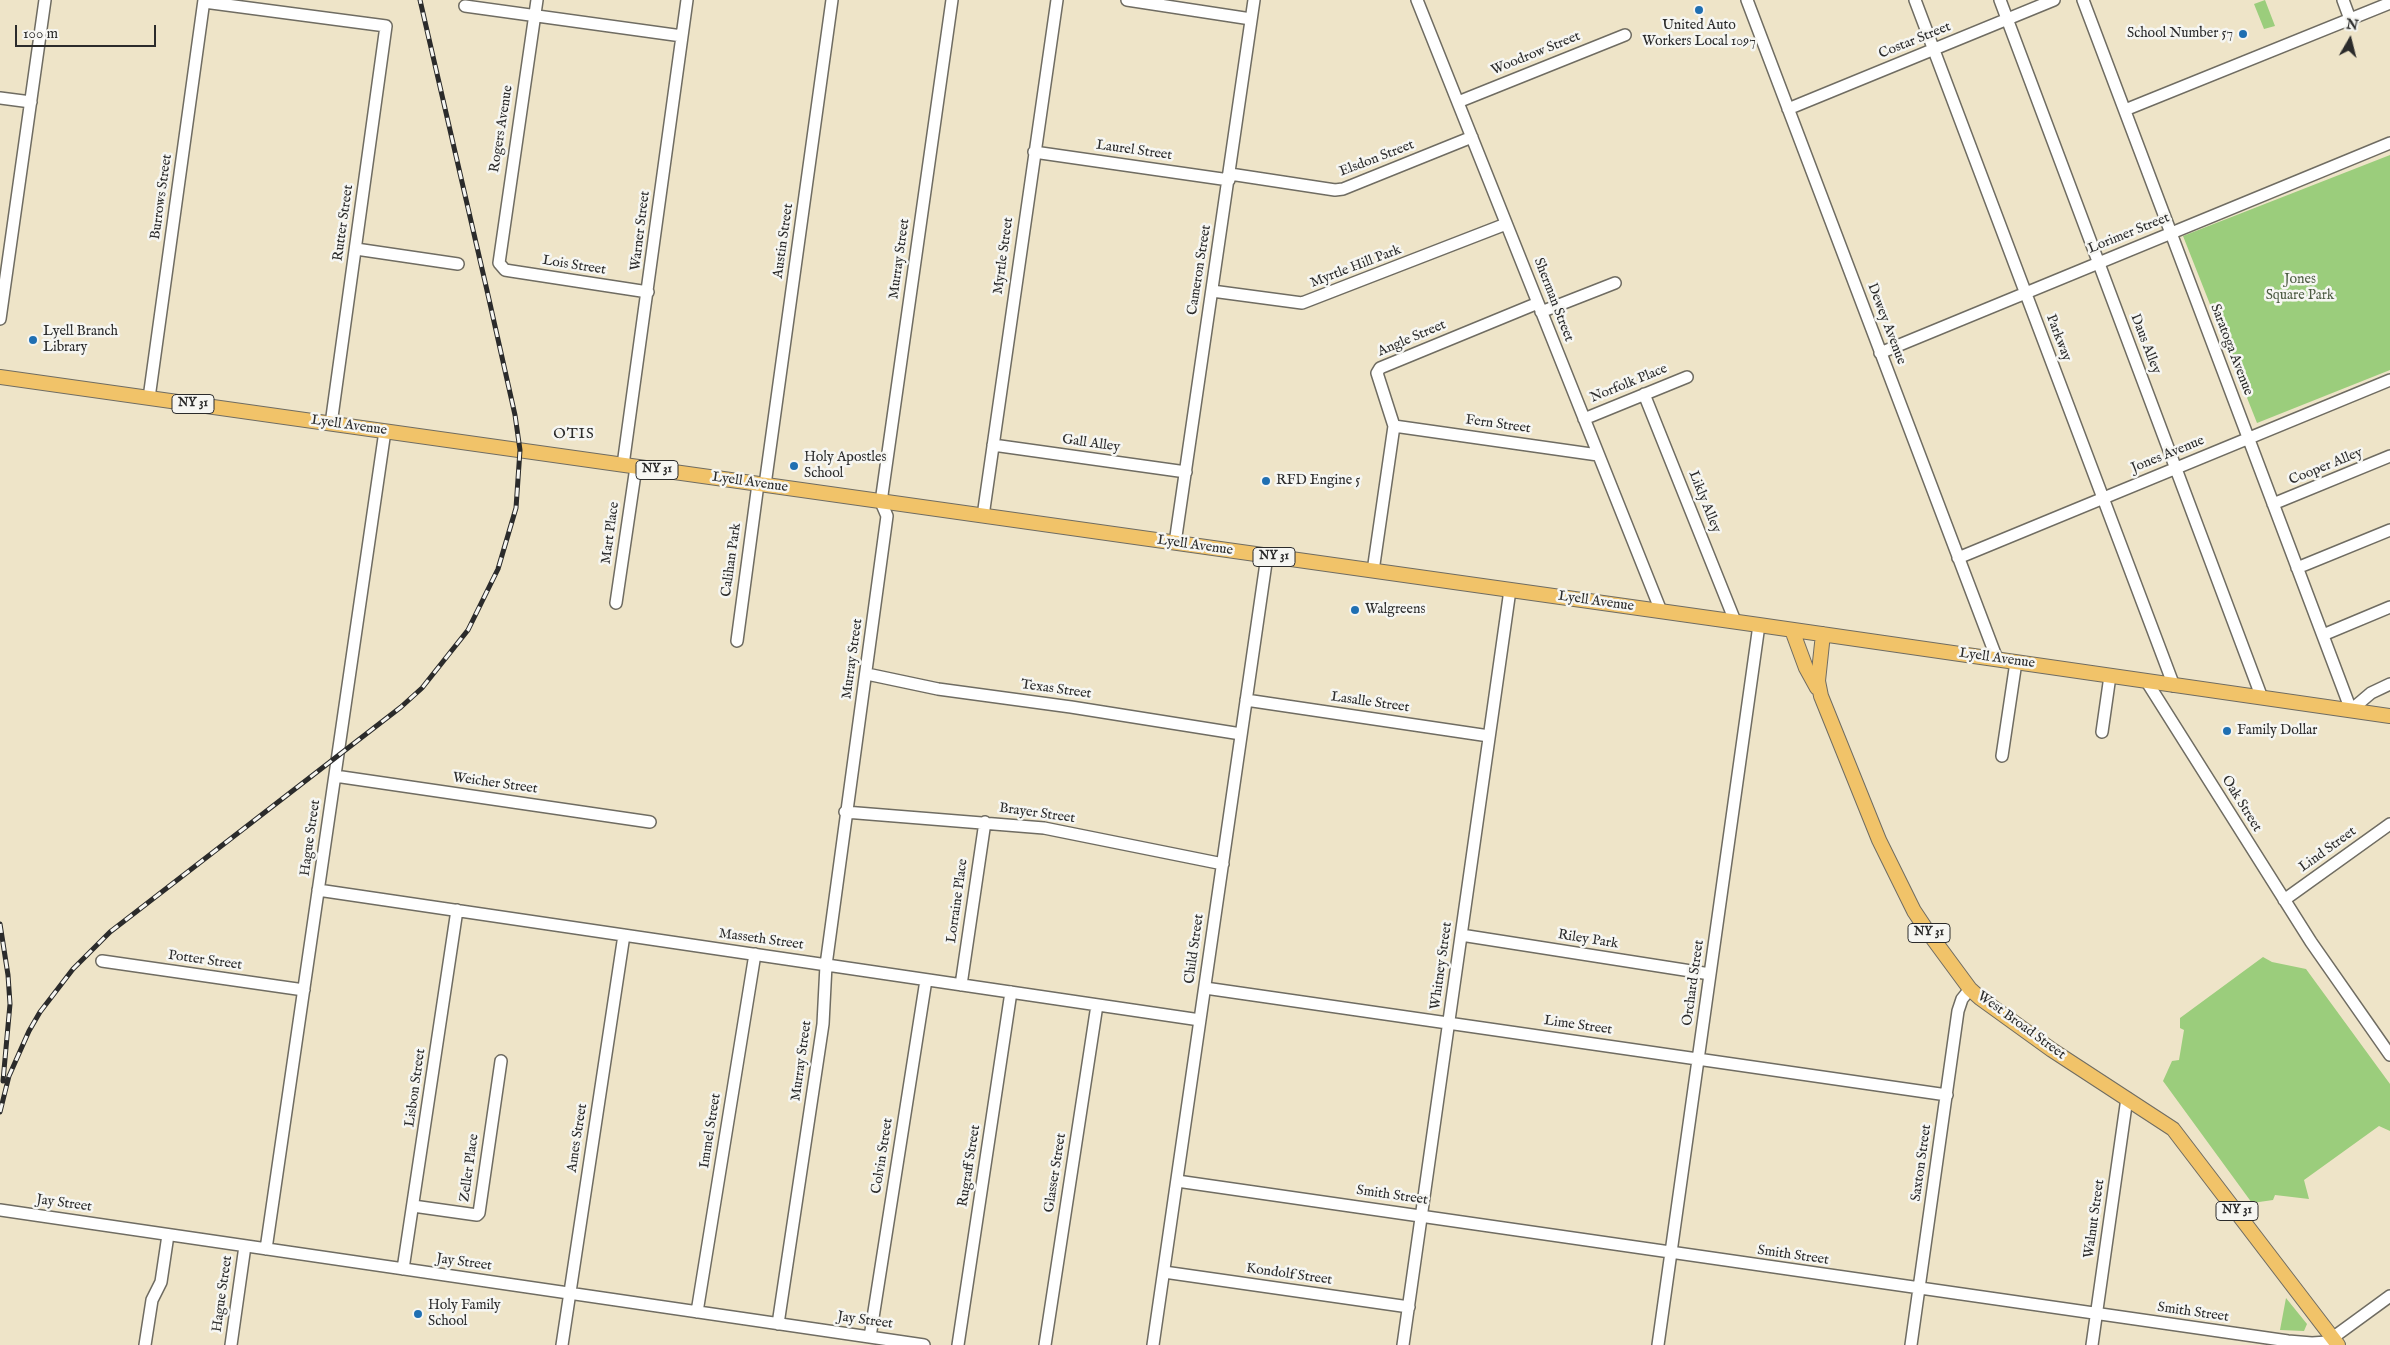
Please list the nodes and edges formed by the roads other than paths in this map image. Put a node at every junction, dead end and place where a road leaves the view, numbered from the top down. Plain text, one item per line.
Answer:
1 (45, 0) edge
2 (537, 0) edge
3 (687, 0) edge
4 (832, 0) edge
5 (952, 0) edge
6 (1057, 0) edge
7 (1126, 0) edge
8 (1254, 0) edge
9 (1417, 0) edge
10 (1747, 0) edge
11 (1915, 0) edge
12 (2000, 0) edge
13 (2054, 0) edge
14 (2084, 0) edge
15 (2342, 0) edge
16 (204, 1) edge
17 (2390, 3) edge
18 (465, 6) dead end
19 (534, 16) junction
20 (1251, 19) junction
21 (2350, 19) junction
22 (2008, 20) junction
23 (1625, 35) dead end
24 (682, 36) junction
25 (1934, 50) junction
26 (0, 98) edge
27 (31, 102) junction
28 (1458, 102) junction
29 (1788, 109) junction
30 (2125, 110) junction
31 (1472, 137) junction
32 (2390, 143) edge
33 (1034, 152) junction
34 (1230, 177) junction
35 (1506, 224) junction
36 (2170, 234) junction
37 (356, 249) junction
38 (499, 263) joint
39 (2098, 263) junction
40 (458, 264) dead end
41 (1615, 283) dead end
42 (1212, 291) junction
43 (648, 292) junction
44 (2024, 293) junction
45 (1540, 308) junction
46 (0, 319) edge
47 (1880, 353) junction
48 (0, 376) edge
49 (1687, 377) dead end
50 (2390, 380) edge
51 (1644, 394) junction
52 (150, 398) junction
53 (1584, 419) junction
54 (331, 424) junction
55 (1394, 426) junction
56 (385, 431) junction
57 (2249, 438) junction
58 (993, 445) junction
59 (1598, 455) junction
60 (2390, 456) edge
61 (630, 466) junction
62 (2175, 468) junction
63 (1186, 472) junction
64 (762, 485) junction
65 (2103, 498) junction
66 (881, 502) junction
67 (2273, 504) junction
68 (983, 516) junction
69 (2390, 530) edge
70 (1176, 544) junction
71 (1267, 556) junction
72 (1958, 558) junction
73 (2296, 568) junction
74 (1373, 571) junction
75 (1510, 590) junction
76 (616, 603) dead end
77 (2390, 607) edge
78 (1660, 611) junction
79 (1735, 622) junction
80 (1759, 625) junction
81 (1792, 630) junction
82 (1823, 634) junction
83 (2323, 635) junction
84 (737, 641) dead end
85 (1997, 659) junction
86 (2016, 662) junction
87 (866, 674) junction
88 (2110, 676) junction
89 (2147, 682) junction
90 (2390, 684) edge
91 (2174, 686) junction
92 (1821, 696) junction
93 (2262, 698) junction
94 (1246, 700) junction
95 (2351, 710) junction
96 (2389, 717) edge
97 (2102, 732) dead end
98 (1241, 734) junction
99 (1490, 736) junction
100 (2002, 756) dead end
101 (335, 776) junction
102 (845, 812) junction
103 (650, 822) dead end
104 (985, 822) junction
105 (2390, 824) edge
106 (1223, 864) junction
107 (318, 890) junction
108 (2284, 900) junction
109 (457, 910) junction
110 (624, 935) junction
111 (1461, 935) junction
112 (755, 954) junction
113 (102, 961) dead end
114 (826, 965) junction
115 (1710, 974) junction
116 (926, 980) junction
117 (961, 985) junction
118 (1205, 988) junction
119 (1970, 989) junction
120 (304, 990) junction
121 (1011, 992) junction
122 (1097, 1005) junction
123 (1200, 1020) junction
124 (1449, 1023) junction
125 (2390, 1055) edge
126 (1698, 1059) junction
127 (501, 1060) dead end
128 (1947, 1095) junction
129 (2127, 1098) junction
130 (1177, 1181) junction
131 (413, 1206) junction
132 (0, 1210) edge
133 (1422, 1216) junction
134 (168, 1235) junction
135 (245, 1246) junction
136 (266, 1249) junction
137 (1671, 1253) junction
138 (404, 1269) junction
139 (1164, 1272) junction
140 (1919, 1289) junction
141 (569, 1293) junction
142 (2390, 1296) edge
143 (1409, 1307) junction
144 (697, 1312) junction
145 (2096, 1315) junction
146 (778, 1324) junction
147 (870, 1337) junction
148 (885, 1342) edge
149 (2335, 1342) edge
150 (2288, 1343) edge
151 (144, 1345) edge
152 (231, 1345) edge
153 (562, 1345) edge
154 (924, 1345) edge
155 (958, 1345) edge
156 (1045, 1345) edge
157 (1153, 1345) edge
158 (1404, 1345) edge
159 (1658, 1345) edge
160 (1911, 1345) edge
161 (2092, 1345) edge

1 - 27 street
2 - 19 street, Rogers Avenue
3 - 24 street, Warner Street
4 - 64 street, Austin Street
5 - 66 street, Murray Street
6 - 33 street, Myrtle Street
7 - 20 street
8 - 20 street, Cameron Street
9 - 28 street, Sherman Street
10 - 29 street, Dewey Avenue
11 - 25 street, Parkway
12 - 22 street, Daus Alley
13 - 22 street, Costar Street
14 - 30 street, Saratoga Avenue
15 - 21 street
16 - 37 street, Rutter Street
16 - 52 street, Burrows Street
17 - 21 street
18 - 19 street
19 - 24 street
19 - 38 street, Rogers Avenue
20 - 34 street, Cameron Street
21 - 30 street
22 - 25 street, Costar Street
22 - 39 street, Daus Alley
23 - 28 street, Woodrow Street
24 - 43 street, Warner Street
25 - 29 street, Costar Street
25 - 44 street, Parkway
26 - 27 street
27 - 46 street
28 - 31 street, Sherman Street
29 - 47 street, Dewey Avenue
30 - 36 street, Saratoga Avenue
31 - 34 street, Elsdon Street
31 - 35 street, Sherman Street
32 - 36 street, Lorimer Street
33 - 34 street, Laurel Street
33 - 58 street, Myrtle Street
34 - 42 street, Cameron Street
35 - 42 street, Myrtle Hill Park
35 - 45 street, Sherman Street
36 - 39 street, Lorimer Street
36 - 57 street, Saratoga Avenue
37 - 40 street
37 - 54 street, Rutter Street
38 - 43 street, Lois Street
39 - 44 street, Lorimer Street
39 - 62 street, Daus Alley
41 - 45 street
42 - 63 street, Cameron Street
43 - 61 street, Warner Street
44 - 47 street, Lorimer Street
44 - 65 street, Parkway
45 - 53 street, Sherman Street
45 - 55 street, Angle Street
47 - 72 street, Dewey Avenue
48 - 52 main road, Lyell Avenue / NY 31
49 - 51 street, Norfolk Place
50 - 57 street, Jones Avenue
51 - 53 street, Norfolk Place
51 - 79 street, Likly Alley
52 - 54 main road, Lyell Avenue / NY 31
53 - 59 street, Sherman Street
54 - 56 main road, Lyell Avenue / NY 31
55 - 59 street, Fern Street
55 - 74 street, Angle Street
56 - 61 main road, Lyell Avenue / NY 31
56 - 101 street, Hague Street
57 - 62 street, Jones Avenue
57 - 67 street, Saratoga Avenue
58 - 63 street, Gall Alley
58 - 68 street, Myrtle Street
59 - 78 street, Sherman Street
60 - 67 street, Cooper Alley
61 - 64 main road, Lyell Avenue / NY 31
61 - 76 street, Mart Place
62 - 65 street, Jones Avenue
62 - 93 street, Daus Alley
63 - 70 street, Cameron Street
64 - 66 main road, Lyell Avenue / NY 31
64 - 84 street, Calihan Park
65 - 72 street, Jones Avenue
65 - 91 street, Parkway
66 - 68 main road, Lyell Avenue / NY 31
66 - 87 street, Murray Street
67 - 73 street, Saratoga Avenue
68 - 70 main road, Lyell Avenue / NY 31
69 - 73 street
70 - 71 main road, Lyell Avenue / NY 31
71 - 74 main road, Lyell Avenue / NY 31
71 - 94 street, Child Street
72 - 85 street, Dewey Avenue
73 - 83 street, Saratoga Avenue
74 - 75 main road, Lyell Avenue / NY 31
75 - 78 main road, Lyell Avenue / NY 31
75 - 99 street, Whitney Street
77 - 83 street
78 - 79 main road, Lyell Avenue / NY 31
79 - 80 main road, Lyell Avenue / NY 31
80 - 81 main road, Lyell Avenue / NY 31
80 - 115 street, Orchard Street
81 - 82 main road, Lyell Avenue / NY 31
81 - 92 main road, NY 31
82 - 85 main road, Lyell Avenue
82 - 92 main road, West Broad Street / NY 31
83 - 95 street, Saratoga Avenue
85 - 86 main road, Lyell Avenue
86 - 88 main road, Lyell Avenue
86 - 100 street
87 - 98 street, Texas Street
87 - 102 street, Murray Street
88 - 89 main road, Lyell Avenue
88 - 97 street
89 - 91 main road, Lyell Avenue
89 - 108 street, Oak Street
90 - 95 street
91 - 93 main road, Lyell Avenue
92 - 119 main road, West Broad Street / NY 31
93 - 95 main road, Lyell Avenue
94 - 98 street, Child Street
94 - 99 street, Lasalle Street
95 - 96 main road, Lyell Avenue
98 - 106 street, Child Street
99 - 111 street, Whitney Street
101 - 103 street, Weicher Street
101 - 107 street, Hague Street
102 - 104 street, Brayer Street
102 - 114 street, Murray Street
104 - 106 street, Brayer Street
104 - 117 street, Lorraine Place
105 - 108 street, Lind Street
106 - 118 street, Child Street
107 - 109 street, Masseth Street
107 - 120 street, Hague Street
108 - 125 street, Oak Street
109 - 110 street, Masseth Street
109 - 131 street, Lisbon Street
110 - 112 street, Masseth Street
110 - 141 street, Ames Street
111 - 115 street, Riley Park
111 - 124 street, Whitney Street
112 - 114 street, Masseth Street
112 - 144 street, Immel Street
113 - 120 street, Potter Street
114 - 116 street, Masseth Street
114 - 146 street, Murray Street
115 - 126 street, Orchard Street
116 - 117 street, Masseth Street
116 - 147 street, Colvin Street
117 - 121 street, Masseth Street
118 - 123 street, Child Street
118 - 124 street, Lime Street
119 - 128 street, Saxton Street
119 - 129 main road, West Broad Street / NY 31
120 - 136 street, Hague Street
121 - 122 street, Masseth Street
121 - 155 street, Rugraff Street
122 - 123 street, Masseth Street
122 - 156 street, Glasser Street
123 - 130 street, Child Street
124 - 126 street, Lime Street
124 - 133 street, Whitney Street
126 - 128 street, Lime Street
126 - 137 street, Orchard Street
127 - 131 street, Zeller Place
128 - 140 street, Saxton Street
129 - 145 street, Walnut Street
129 - 149 main road, West Broad Street / NY 31
130 - 133 street, Smith Street
130 - 139 street, Child Street
131 - 138 street, Lisbon Street
132 - 134 street, Jay Street
133 - 137 street, Smith Street
133 - 143 street, Whitney Street
134 - 135 street, Jay Street
134 - 151 street
135 - 136 street, Jay Street
135 - 152 street, Hague Street
136 - 138 street, Jay Street
137 - 140 street, Smith Street
137 - 159 street, Orchard Street
138 - 141 street, Jay Street
139 - 143 street, Kondolf Street
139 - 157 street, Child Street
140 - 145 street, Smith Street
140 - 160 street, Saxton Street
141 - 144 street, Jay Street
141 - 153 street, Ames Street
142 - 149 street, Smith Street
143 - 158 street, Whitney Street
144 - 146 street, Jay Street
145 - 150 street, Smith Street
145 - 161 street, Walnut Street
146 - 147 street, Jay Street
147 - 148 street, Jay Street
148 - 154 street, Jay Street
149 - 150 street, Smith Street

